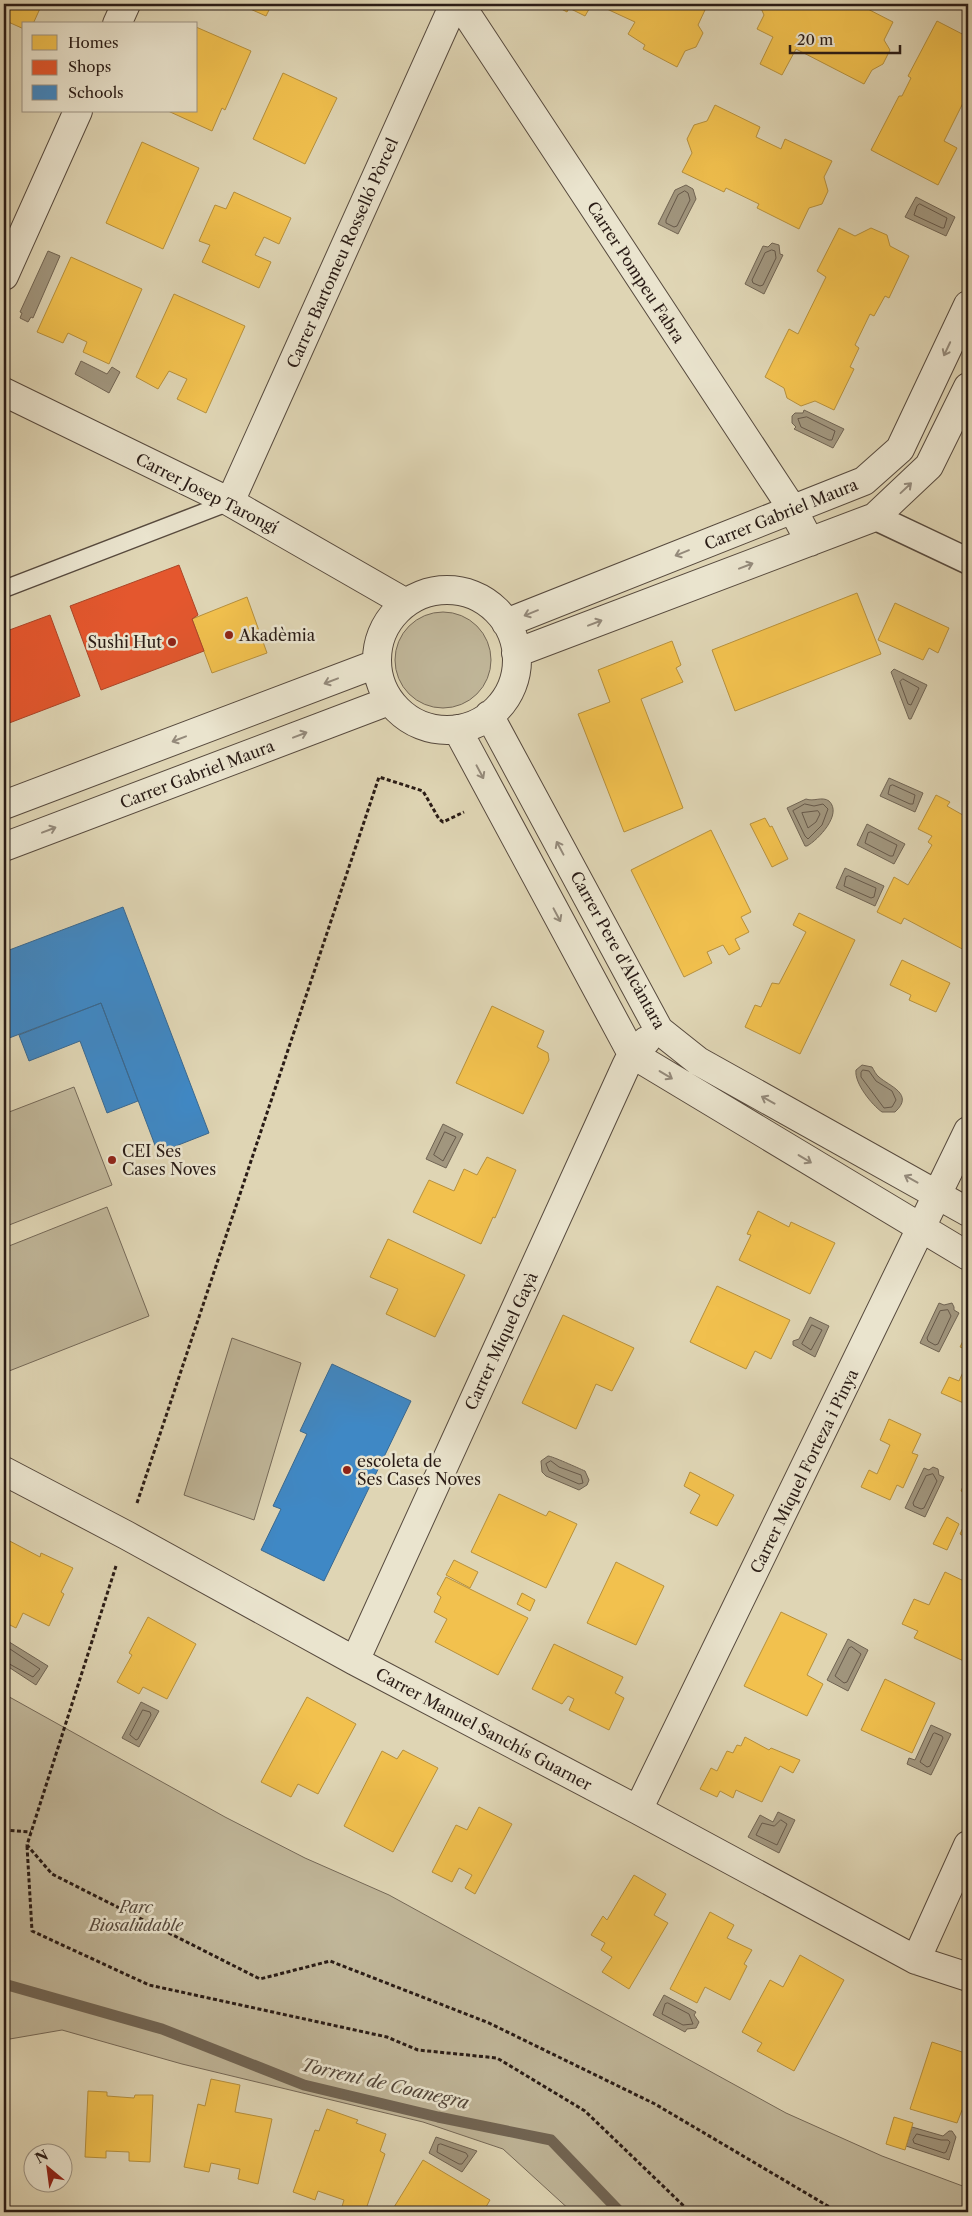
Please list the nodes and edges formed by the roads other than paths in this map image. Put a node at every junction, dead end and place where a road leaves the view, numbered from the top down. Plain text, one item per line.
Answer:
1 (126, 4) edge
2 (454, 4) edge
3 (460, 4) edge
4 (118, 22) edge
5 (78, 112) edge
6 (4, 276) edge
7 (968, 305) edge
8 (968, 387) edge
9 (4, 392) edge
10 (230, 502) junction
11 (793, 510) junction
12 (874, 517) junction
13 (810, 542) junction
14 (968, 561) edge
15 (4, 589) edge
16 (406, 603) junction
17 (506, 623) junction
18 (516, 653) junction
19 (376, 664) junction
20 (389, 701) junction
21 (489, 715) junction
22 (457, 729) junction
23 (4, 805) edge
24 (4, 847) edge
25 (659, 1030) junction
26 (632, 1054) junction
27 (968, 1131) edge
28 (938, 1194) junction
29 (968, 1212) edge
30 (921, 1229) junction
31 (968, 1256) edge
32 (4, 1471) edge
33 (355, 1661) junction
34 (638, 1810) junction
35 (968, 1845) edge
36 (916, 1960) junction
37 (968, 1977) edge

1 - 4 street
2 - 10 street, Carrer Bartomeu Rosselló Pòrcel
3 - 11 street, Carrer Pompeu Fabra
5 - 6 street
7 -> 11 street, Carrer Gabriel Maura
12 -> 8 street
9 - 10 street, Carrer Josep Tarongí
10 - 15 lane
10 - 16 street, Carrer Josep Tarongí
11 - 13 street, Carrer Pompeu Fabra
11 -> 17 street, Carrer Gabriel Maura
12 - 13 street
12 - 14 street
18 -> 13 street
16 - 17 street
16 - 19 street
17 - 18 street
18 - 21 street
19 - 20 street
19 -> 23 street
20 - 22 street
24 -> 20 street, Carrer Gabriel Maura
21 - 22 street
25 -> 21 street, Carrer Pere d'Alcàntara
22 -> 26 street
25 - 26 street, Carrer Miquel Gayà
28 -> 25 street, Carrer Pere d'Alcàntara
26 -> 30 street
26 - 33 street, Carrer Miquel Gayà
27 - 28 street, Carrer Miquel Forteza i Pinya
28 - 29 street, Carrer Pere d'Alcàntara
28 - 30 street, Carrer Miquel Forteza i Pinya
30 - 31 street
30 - 34 street, Carrer Miquel Forteza i Pinya
32 - 33 street, Carrer Manuel Sanchís Guarner
33 - 34 street, Carrer Manuel Sanchís Guarner
34 - 36 street, Carrer Manuel Sanchís Guarner
35 - 36 street
36 - 37 street, Carrer Manuel Sanchís Guarner

